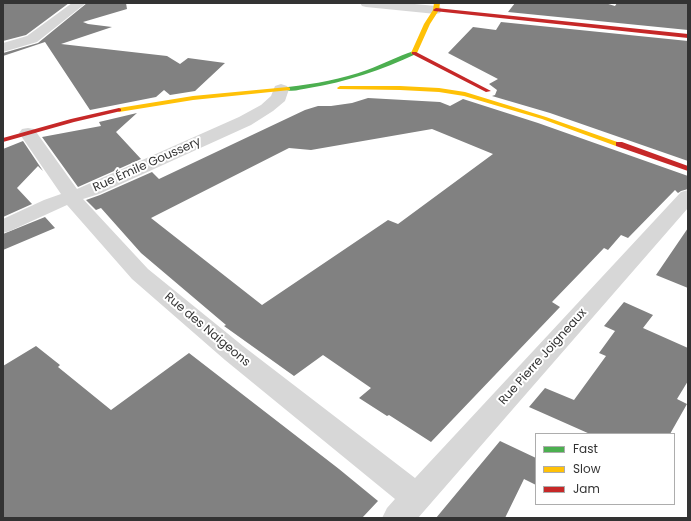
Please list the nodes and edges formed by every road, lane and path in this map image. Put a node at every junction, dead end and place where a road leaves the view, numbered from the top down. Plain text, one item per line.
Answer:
1 (80, 3) edge
2 (366, 3) edge
3 (436, 7) edge
4 (688, 36) edge
5 (3, 48) edge
6 (414, 53) junction
7 (281, 89) junction
8 (544, 118) junction
9 (28, 133) junction
10 (3, 140) edge
11 (688, 169) edge
12 (71, 196) junction
13 (688, 196) edge
14 (3, 227) edge
15 (416, 497) junction
16 (398, 518) edge

1 - 5 street
2 - 3 street
3 - 4 main road
3 - 6 main road
6 - 7 main road
6 - 8 main road
7 - 8 main road
7 - 9 main road
7 - 12 street, Rue Émile Goussery
8 - 11 main road
9 - 10 main road
9 - 12 street, Rue des Naigeons
12 - 14 street, Rue Émile Goussery
12 - 15 street, Rue des Naigeons
13 - 15 street, Rue Pierre Joigneaux
15 - 16 street, Rue Pierre Joigneaux

